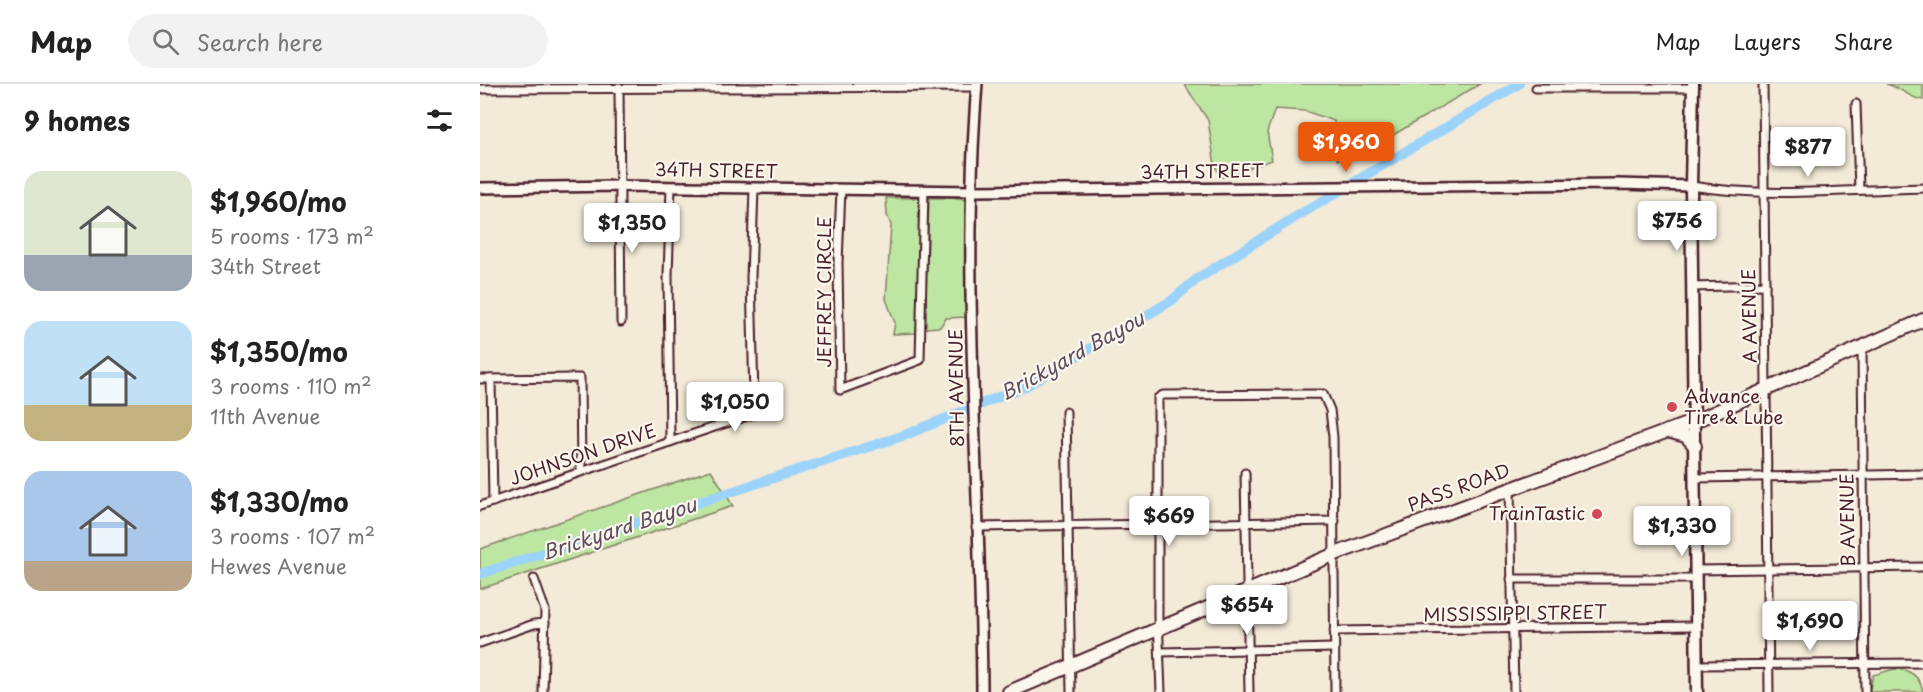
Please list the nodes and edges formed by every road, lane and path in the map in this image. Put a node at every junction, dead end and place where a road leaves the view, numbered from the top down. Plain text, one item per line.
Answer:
1 (1763, 84) edge
2 (776, 85) edge
3 (619, 86) edge
4 (977, 86) edge
5 (1692, 86) edge
6 (1536, 88) dead end
7 (480, 89) edge
8 (1856, 104) dead end
9 (619, 186) junction
10 (1691, 186) junction
11 (671, 187) junction
12 (480, 188) edge
13 (1923, 188) edge
14 (754, 189) junction
15 (841, 189) junction
16 (1859, 189) junction
17 (924, 190) junction
18 (973, 191) junction
19 (1763, 191) junction
20 (1765, 285) junction
21 (1692, 287) junction
22 (1923, 320) edge
23 (621, 322) dead end
24 (1862, 347) junction
25 (480, 379) edge
26 (491, 379) junction
27 (1766, 390) junction
28 (1066, 412) dead end
29 (1695, 421) junction
30 (1667, 431) junction
31 (670, 442) junction
32 (1695, 446) junction
33 (582, 471) junction
34 (1245, 473) dead end
35 (1862, 474) junction
36 (1923, 474) edge
37 (1766, 476) junction
38 (1695, 478) junction
39 (1510, 488) junction
40 (492, 502) junction
41 (480, 506) edge
42 (1335, 521) junction
43 (1156, 522) junction
44 (1246, 522) junction
45 (1068, 525) junction
46 (976, 527) junction
47 (1335, 554) junction
48 (1923, 567) edge
49 (1864, 568) junction
50 (1767, 569) junction
51 (1696, 574) junction
52 (534, 579) dead end
53 (1511, 579) junction
54 (1249, 591) junction
55 (545, 623) junction
56 (1696, 626) junction
57 (1158, 629) junction
58 (1512, 629) junction
59 (1334, 631) junction
60 (480, 643) edge
61 (1334, 648) junction
62 (1249, 649) junction
63 (1161, 652) junction
64 (1923, 663) edge
65 (1865, 664) junction
66 (1697, 665) junction
67 (1070, 666) junction
68 (1769, 666) junction
69 (543, 692) edge
70 (982, 692) edge
71 (1009, 692) edge
72 (1071, 692) edge
73 (1161, 692) edge
74 (1250, 692) edge
75 (1335, 692) edge
76 (1514, 692) edge
77 (1697, 692) edge
78 (1769, 692) edge
79 (1865, 692) edge

1 - 19 street, A AVENUE
2 - 3 street
2 - 4 street
3 - 7 street
3 - 9 street
4 - 18 street, 8TH AVENUE
5 - 6 street
5 - 10 main road
8 - 16 street
9 - 11 street, 34TH STREET
9 - 12 street, 34TH STREET
9 - 23 street
10 - 18 street, 34TH STREET
10 - 19 street, 34TH STREET
10 - 21 main road
11 - 14 street, 34TH STREET
11 - 31 street
13 - 16 street, 34TH STREET
14 - 15 street, 34TH STREET
14 - 31 street, JOHNSON DRIVE
15 - 17 street, 34TH STREET
15 - 17 street, JEFFREY CIRCLE
16 - 19 street, 34TH STREET
17 - 18 street, 34TH STREET
18 - 46 street, 8TH AVENUE
19 - 20 street, A AVENUE
20 - 21 street
20 - 27 street, A AVENUE
21 - 29 main road
22 - 24 main road, PASS ROAD
24 - 27 main road, PASS ROAD
24 - 35 street, B AVENUE
25 - 26 street
26 - 33 street
26 - 40 street
27 - 29 main road, PASS ROAD
27 - 37 street, A AVENUE
28 - 45 street
29 - 30 main road, PASS ROAD
29 - 32 main road
30 - 32 main road
30 - 39 main road, PASS ROAD
31 - 33 street, JOHNSON DRIVE
32 - 38 main road
33 - 40 street, JOHNSON DRIVE
34 - 44 street
35 - 36 street
35 - 37 street
35 - 49 street, B AVENUE
37 - 38 street
37 - 50 street, A AVENUE
38 - 51 main road
39 - 47 main road, PASS ROAD
39 - 53 street
40 - 41 street, JOHNSON DRIVE
42 - 43 street
42 - 44 street
42 - 47 street
43 - 44 street
43 - 45 street
43 - 57 street
44 - 54 street
45 - 46 street
45 - 67 street
46 - 70 street, 8TH AVENUE
47 - 54 main road, PASS ROAD
47 - 59 street
48 - 49 street
49 - 50 street
49 - 65 street, B AVENUE
50 - 51 street
50 - 68 street, A AVENUE
51 - 53 street
51 - 56 main road
52 - 55 street
53 - 58 street
54 - 57 main road, PASS ROAD
54 - 62 street
55 - 60 street
55 - 69 street
56 - 58 street, MISSISSIPPI STREET
56 - 66 main road
57 - 63 street
57 - 67 main road, PASS ROAD
58 - 59 street, MISSISSIPPI STREET
58 - 76 street
59 - 61 street
61 - 62 street
61 - 75 street
62 - 63 street
62 - 74 street
63 - 73 street
64 - 65 street
65 - 68 street
65 - 79 street, B AVENUE
66 - 68 street
66 - 77 main road
67 - 71 main road, PASS ROAD
67 - 72 street
68 - 78 street, A AVENUE

